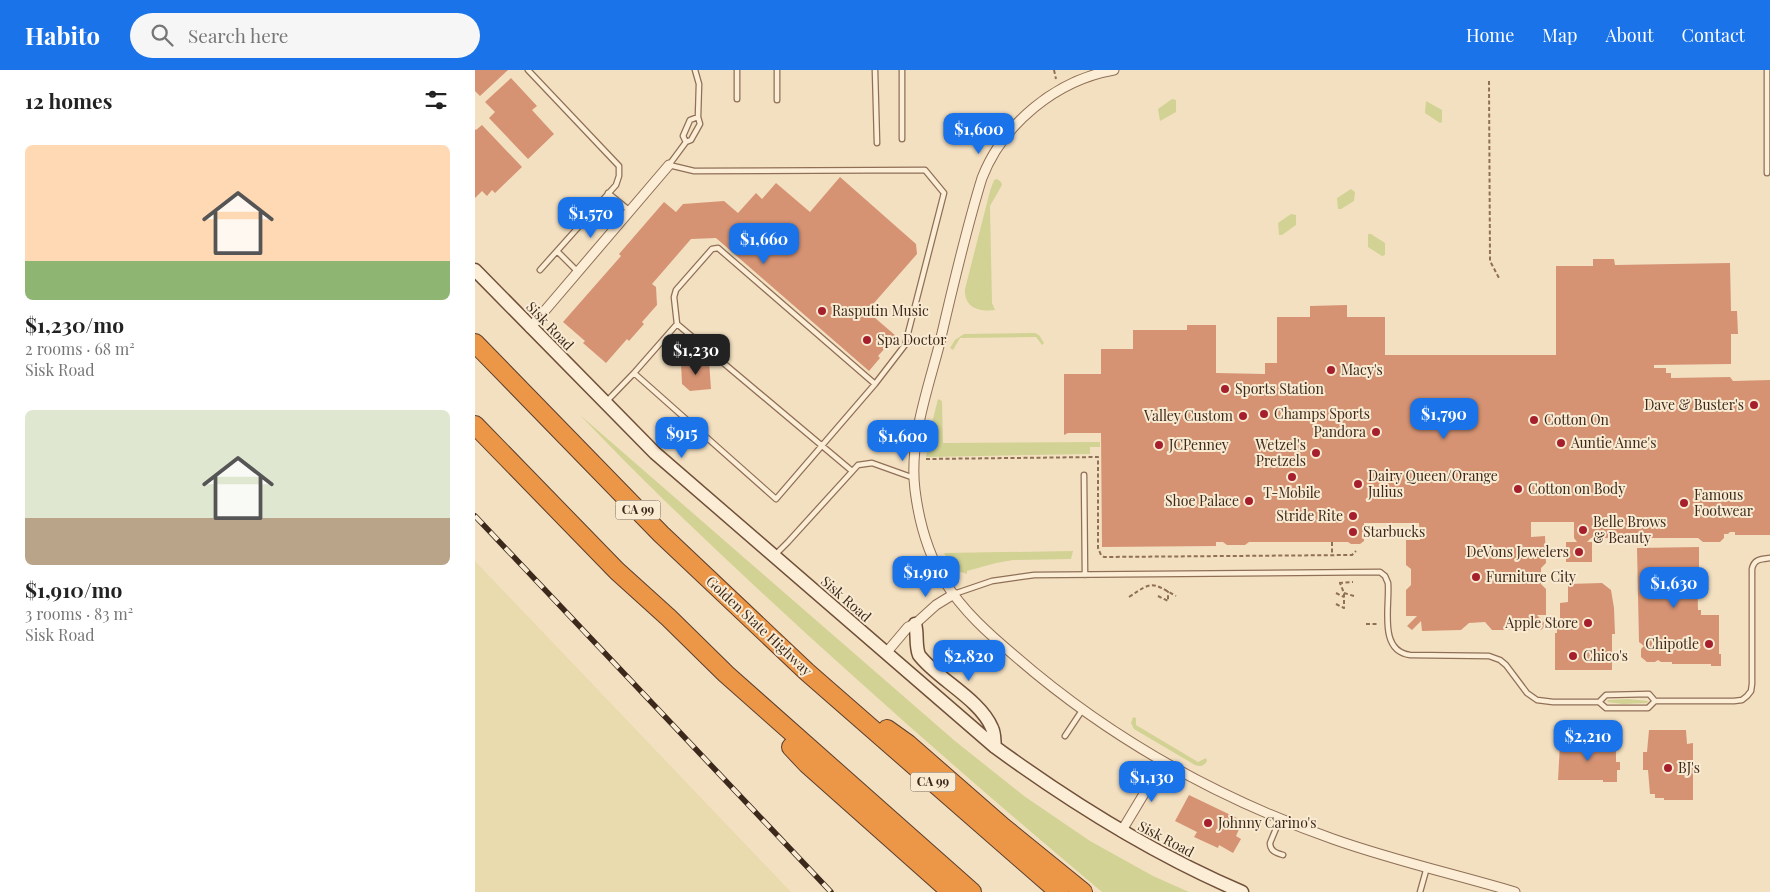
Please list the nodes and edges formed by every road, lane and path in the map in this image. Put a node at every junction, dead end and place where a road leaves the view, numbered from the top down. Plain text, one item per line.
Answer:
1 (528, 70) edge
2 (695, 70) edge
3 (737, 70) edge
4 (777, 70) edge
5 (875, 70) edge
6 (902, 70) edge
7 (1054, 70) edge
8 (1114, 70) edge
9 (1767, 70) edge
10 (1056, 79) dead end
11 (1489, 81) dead end
12 (737, 99) dead end
13 (777, 100) dead end
14 (698, 117) junction
15 (902, 139) dead end
16 (686, 142) junction
17 (877, 143) dead end
18 (669, 165) junction
19 (1767, 173) dead end
20 (608, 193) junction
21 (630, 211) junction
22 (557, 251) junction
23 (475, 270) edge
24 (540, 270) dead end
25 (578, 272) junction
26 (1500, 280) dead end
27 (677, 324) junction
28 (531, 328) junction
29 (475, 343) edge
30 (634, 373) junction
31 (875, 384) junction
32 (605, 403) junction
33 (475, 425) edge
34 (822, 446) junction
35 (926, 459) dead end
36 (852, 471) junction
37 (1084, 475) dead end
38 (914, 478) junction
39 (1332, 542) dead end
40 (1356, 551) dead end
41 (1332, 555) junction
42 (1339, 555) junction
43 (773, 556) junction
44 (1149, 557) junction
45 (1770, 558) edge
46 (1339, 560) dead end
47 (1149, 561) dead end
48 (1085, 575) junction
49 (1353, 582) dead end
50 (1167, 591) junction
51 (1336, 593) dead end
52 (1344, 593) junction
53 (954, 594) junction
54 (1158, 596) dead end
55 (1176, 596) dead end
56 (1354, 596) dead end
57 (1129, 597) dead end
58 (1344, 597) junction
59 (1336, 604) dead end
60 (915, 624) junction
61 (1365, 624) dead end
62 (1378, 624) dead end
63 (886, 653) junction
64 (807, 672) junction
65 (725, 674) junction
66 (1655, 701) junction
67 (1599, 702) junction
68 (1083, 709) junction
69 (1065, 736) dead end
70 (995, 747) junction
71 (1163, 762) junction
72 (1280, 819) junction
73 (1121, 832) junction
74 (1283, 855) dead end
75 (1427, 867) junction
76 (951, 892) edge
77 (972, 892) edge
78 (1059, 892) edge
79 (1083, 892) edge
80 (1242, 892) edge
81 (1420, 892) edge
82 (1515, 892) edge

1 - 20 lane
2 - 14 lane
3 - 12 lane
4 - 13 lane
5 - 17 lane
6 - 15 lane
7 - 10 path
8 - 38 street
9 - 19 lane
11 - 26 path
14 - 16 lane
14 - 16 lane
16 - 18 lane
18 - 21 street
18 - 31 lane
20 - 21 lane
20 - 22 lane
21 - 25 street
22 - 24 lane
22 - 25 lane
23 - 28 main road, Sisk Road
25 - 28 street
27 - 30 lane
27 - 31 lane
27 - 34 lane
28 - 32 main road, Sisk Road
29 - 64 highway, Golden State Highway / CA 99
30 - 32 lane
30 - 34 lane
31 - 34 lane
32 - 43 main road, Sisk Road
33 - 65 highway
34 - 36 lane
35 - 44 path
36 - 38 lane
36 - 43 lane
37 - 48 lane
38 - 53 street
39 - 41 path
40 - 42 path
41 - 42 path
41 - 44 path
42 - 46 path
43 - 63 main road, Sisk Road
44 - 47 path
45 - 66 lane
48 - 53 lane
48 - 67 lane
49 - 52 path
50 - 54 path
50 - 55 path
50 - 57 path
51 - 58 path
52 - 56 path
52 - 58 path
53 - 60 street
53 - 68 street
58 - 59 path
60 - 63 street
60 - 70 main road
61 - 62 path
63 - 70 main road, Sisk Road
64 - 78 highway, Golden State Highway / CA 99
64 - 79 highway
65 - 76 highway
65 - 77 highway
66 - 67 lane
66 - 67 lane
68 - 69 lane
68 - 71 street
70 - 73 main road, Sisk Road
71 - 72 street
71 - 73 street
72 - 74 lane
72 - 75 street
73 - 80 main road, Sisk Road
75 - 81 lane
75 - 82 street

